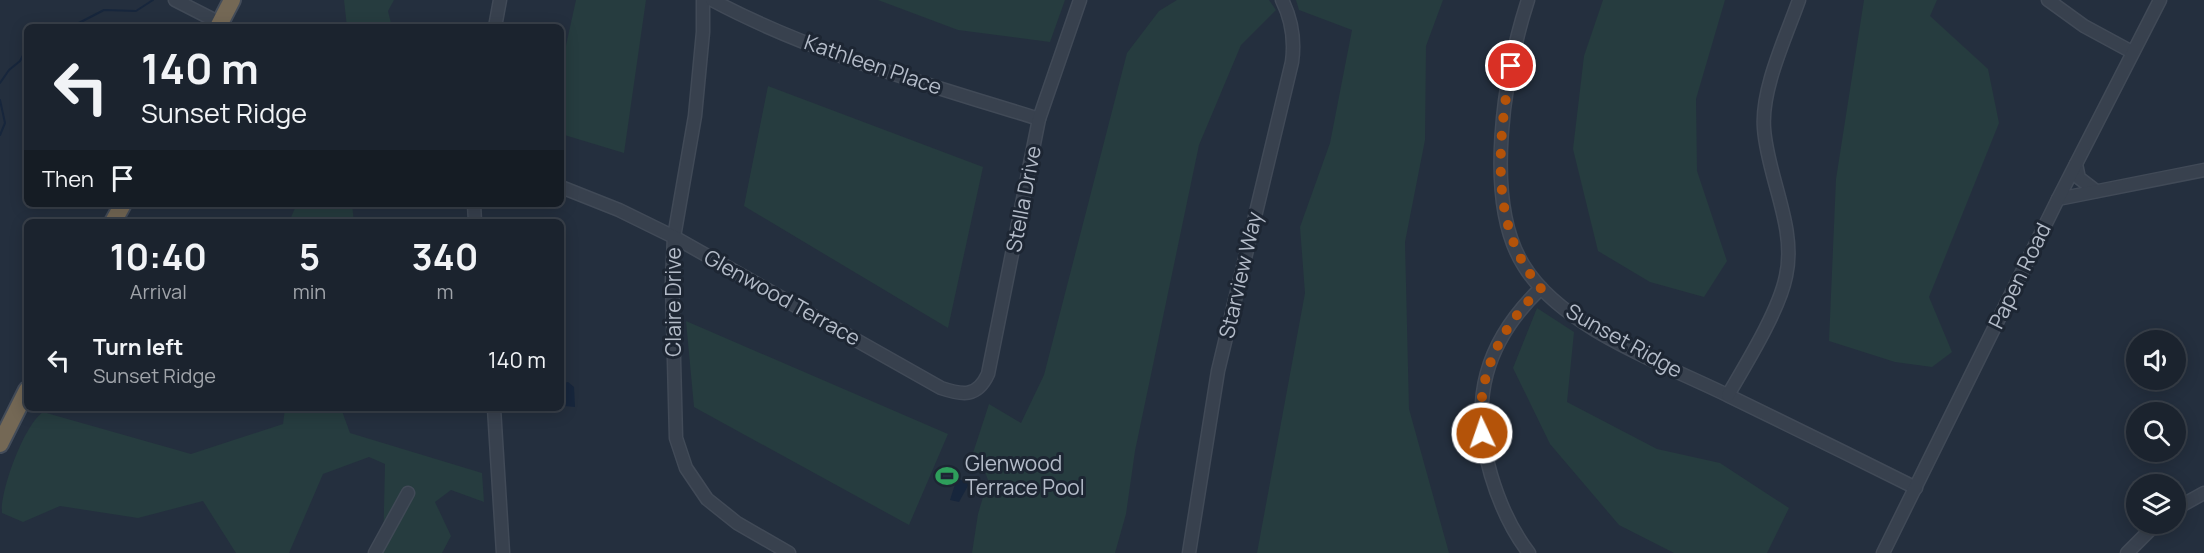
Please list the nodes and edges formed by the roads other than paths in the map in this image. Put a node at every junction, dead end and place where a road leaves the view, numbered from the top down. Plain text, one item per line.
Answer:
1 (175, 0) edge
2 (232, 0) edge
3 (500, 0) edge
4 (703, 0) edge
5 (712, 0) edge
6 (1080, 0) edge
7 (1282, 0) edge
8 (1528, 0) edge
9 (1799, 0) edge
10 (2048, 0) edge
11 (2160, 0) edge
12 (217, 24) edge
13 (220, 24) edge
14 (496, 24) edge
15 (2132, 52) junction
16 (1039, 118) junction
17 (2076, 164) junction
18 (2204, 170) edge
19 (564, 188) edge
20 (2096, 191) junction
21 (2058, 199) junction
22 (674, 237) junction
23 (1541, 288) junction
24 (969, 394) joint
25 (1728, 395) junction
26 (24, 396) edge
27 (494, 411) edge
28 (0, 444) edge
29 (1916, 488) junction
30 (408, 493) dead end
31 (2204, 493) edge
32 (2186, 503) edge
33 (2146, 534) edge
34 (375, 553) edge
35 (504, 553) edge
36 (789, 553) edge
37 (1189, 553) edge
38 (1529, 553) edge
39 (1883, 553) edge
40 (2127, 553) edge

1 - 12 street
2 - 13 highway
3 - 14 street
4 - 22 street, Claire Drive
5 - 16 street, Kathleen Place
6 - 16 street, Stella Drive
7 - 37 street, Starview Way
8 - 23 street, Sunset Ridge
9 - 25 street
10 - 15 street
11 - 15 street, Papen Road
15 - 17 street, Papen Road
16 - 24 street, Stella Drive
17 - 20 street
17 - 21 street, Papen Road
18 - 20 street
19 - 22 street, Glenwood Terrace
20 - 21 street
21 - 29 street, Papen Road
22 - 24 street, Glenwood Terrace
22 - 36 street, Claire Drive
23 - 25 street, Sunset Ridge
23 - 38 street
25 - 29 street, Sunset Ridge
26 - 28 highway
27 - 35 street
29 - 39 street, Papen Road
30 - 34 street
31 - 32 street
33 - 40 street

